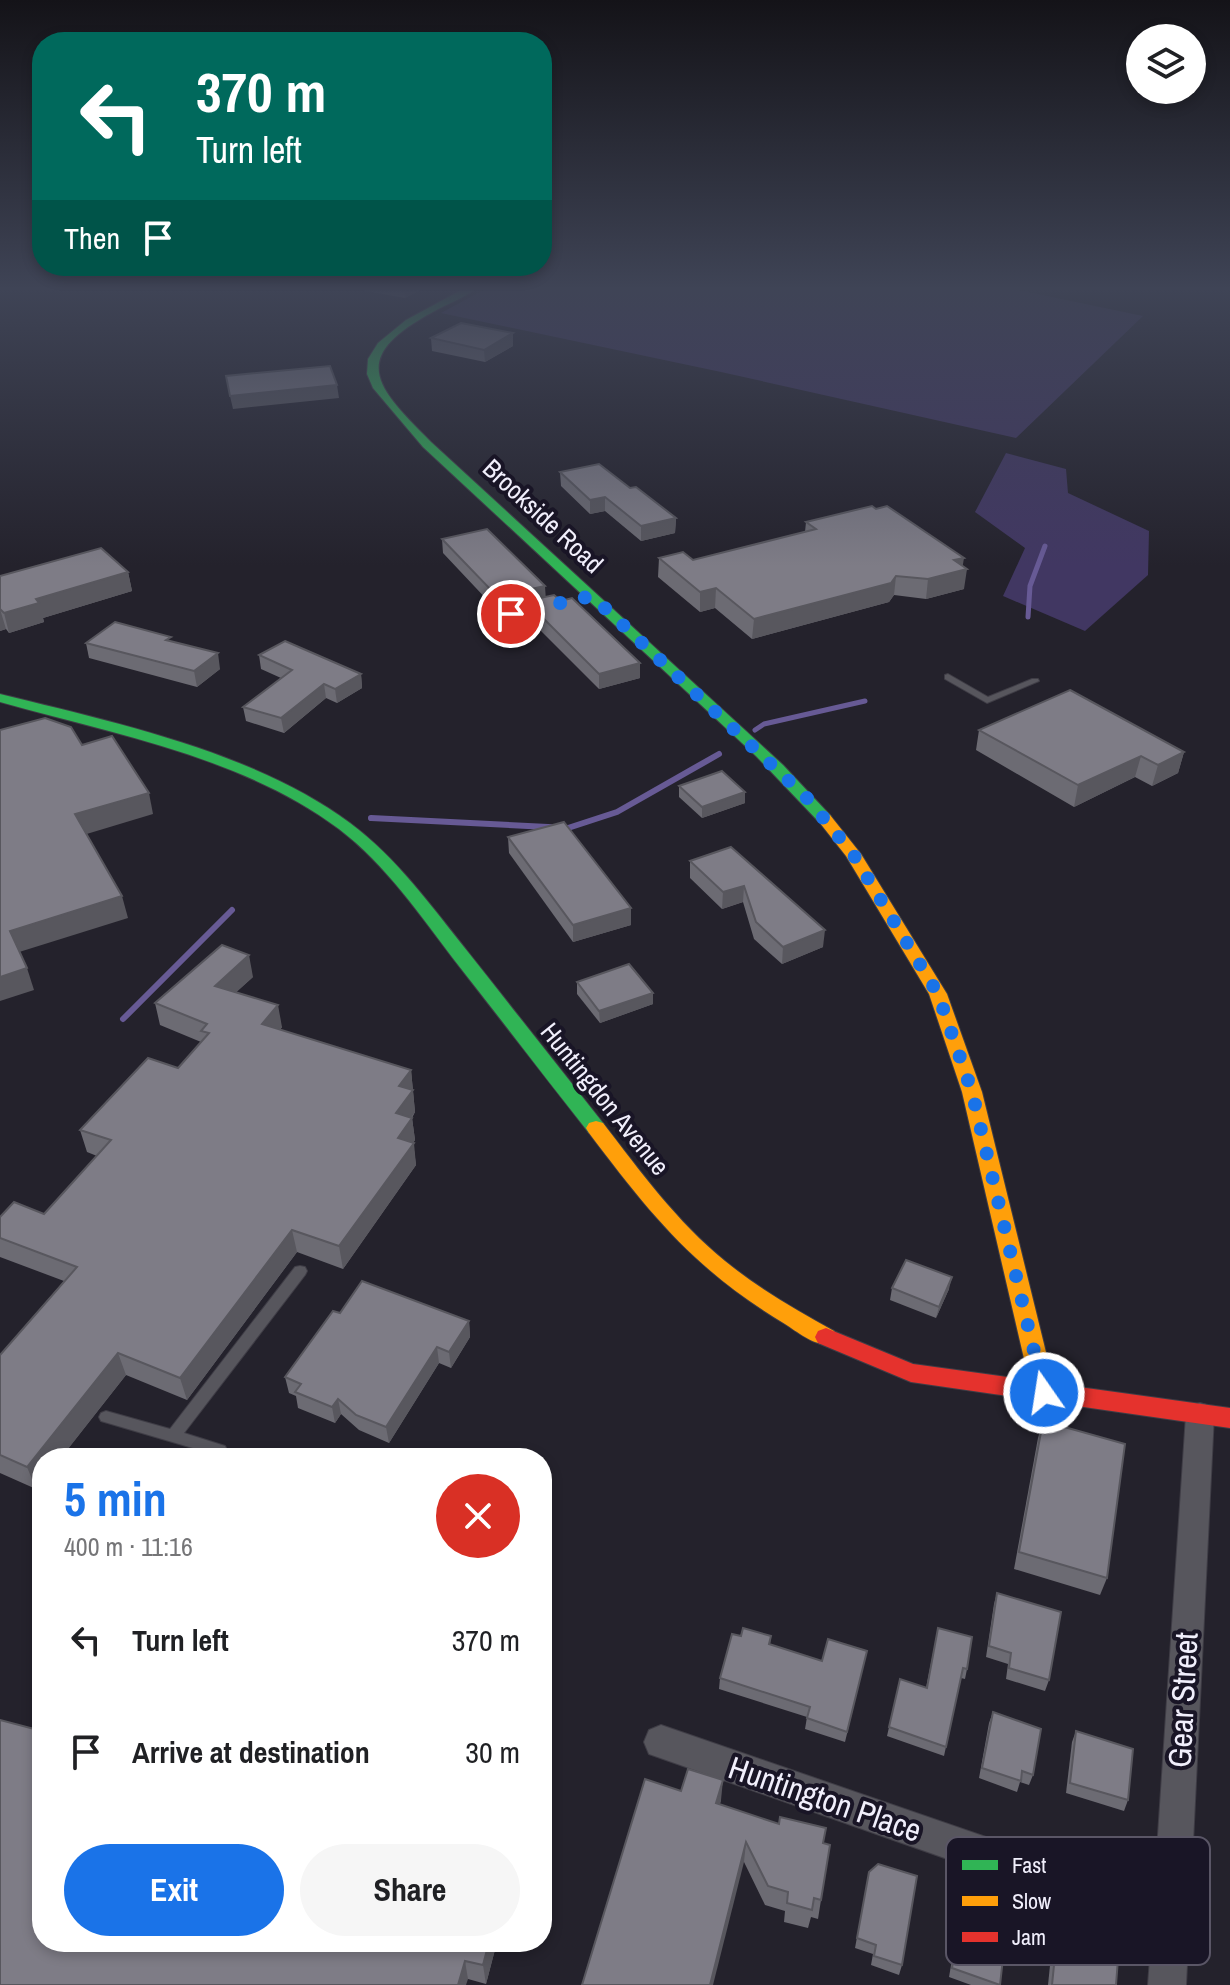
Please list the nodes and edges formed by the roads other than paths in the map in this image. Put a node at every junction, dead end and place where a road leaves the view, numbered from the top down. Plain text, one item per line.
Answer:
1 (375, 381) edge
2 (546, 606) edge
3 (484, 620) dead end
4 (948, 677) dead end
5 (1035, 681) dead end
6 (0, 698) edge
7 (300, 1271) dead end
8 (1044, 1393) junction
9 (106, 1417) dead end
10 (1215, 1417) edge
11 (173, 1436) junction
12 (213, 1448) edge
13 (661, 1742) dead end
14 (1177, 1837) edge
15 (946, 1841) edge
16 (1168, 1965) edge
17 (1167, 1985) edge

1 - 8 street, Brookside Road
2 - 3 lane
4 - 5 lane
6 - 8 street, Huntingdon Avenue
7 - 11 lane
8 - 10 street, Huntingdon Avenue
9 - 11 lane
10 - 14 street, Gear Street
11 - 12 lane
13 - 15 street, Huntington Place
16 - 17 street, Gear Street

